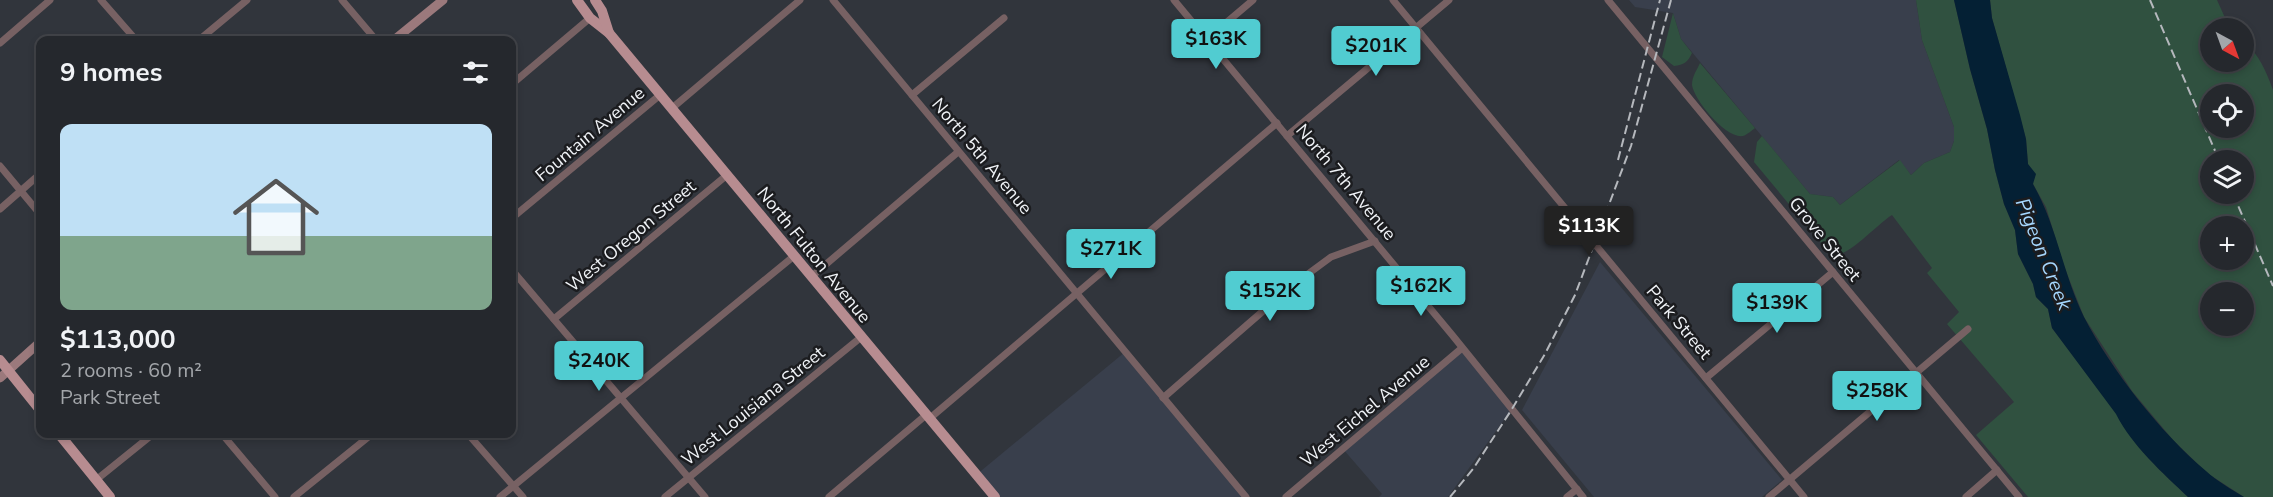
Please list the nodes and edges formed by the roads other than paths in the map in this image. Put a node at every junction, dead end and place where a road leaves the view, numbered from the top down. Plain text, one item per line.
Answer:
1 (50, 0) edge
2 (101, 0) edge
3 (247, 0) edge
4 (342, 0) edge
5 (443, 0) edge
6 (577, 0) edge
7 (595, 0) edge
8 (800, 0) edge
9 (833, 0) edge
10 (1174, 0) edge
11 (1252, 0) edge
12 (1393, 0) edge
13 (1449, 0) edge
14 (1608, 0) edge
15 (590, 18) junction
16 (1004, 18) dead end
17 (1416, 28) junction
18 (609, 33) junction
19 (132, 36) edge
20 (204, 36) edge
21 (373, 36) edge
22 (399, 36) edge
23 (1207, 39) junction
24 (0, 43) edge
25 (516, 81) edge
26 (660, 95) junction
27 (912, 95) junction
28 (671, 109) junction
29 (1277, 123) junction
30 (1287, 136) junction
31 (958, 152) junction
32 (0, 166) edge
33 (727, 175) junction
34 (36, 177) edge
35 (21, 190) junction
36 (0, 209) edge
37 (36, 209) edge
38 (516, 215) edge
39 (1375, 241) junction
40 (794, 256) junction
41 (1833, 272) junction
42 (516, 275) edge
43 (811, 277) junction
44 (1076, 294) junction
45 (554, 319) junction
46 (1968, 328) dead end
47 (860, 338) junction
48 (36, 346) edge
49 (1462, 348) junction
50 (0, 360) edge
51 (1916, 373) junction
52 (4, 374) edge
53 (1706, 378) junction
54 (620, 398) junction
55 (1163, 398) junction
56 (36, 406) edge
57 (928, 417) junction
58 (62, 438) edge
59 (148, 438) edge
60 (225, 438) edge
61 (367, 438) edge
62 (471, 438) edge
63 (1997, 470) junction
64 (688, 477) junction
65 (96, 480) junction
66 (1790, 480) junction
67 (513, 486) junction
68 (1577, 489) junction
69 (993, 496) edge
70 (110, 497) edge
71 (274, 497) edge
72 (294, 497) edge
73 (500, 497) edge
74 (523, 497) edge
75 (665, 497) edge
76 (705, 497) edge
77 (829, 497) edge
78 (1246, 497) edge
79 (1286, 497) edge
80 (1567, 497) edge
81 (1583, 497) edge
82 (1769, 497) edge
83 (1804, 497) edge
84 (1966, 497) edge
85 (2019, 497) edge

1 - 24 street
2 - 19 street
3 - 20 street
4 - 21 street
5 - 22 main road
6 - 15 main road, North Fulton Avenue
7 - 18 main road, North Fulton Avenue
8 - 28 street, Fountain Avenue
9 - 27 street, North 5th Avenue
10 - 23 street, North 7th Avenue
11 - 23 street
12 - 17 street, Park Street
13 - 17 street
14 - 41 street, Grove Street
15 - 18 main road, North Fulton Avenue
15 - 25 street
16 - 27 street
17 - 30 street
17 - 53 street, Park Street
18 - 26 main road, North Fulton Avenue
23 - 29 street, North 7th Avenue
26 - 28 main road, North Fulton Avenue
26 - 38 street, Fountain Avenue
27 - 31 street, North 5th Avenue
28 - 33 main road, North Fulton Avenue
29 - 30 street, North 7th Avenue
29 - 44 street
30 - 39 street, North 7th Avenue
31 - 43 street
31 - 44 street, North 5th Avenue
32 - 35 street
33 - 40 main road, North Fulton Avenue
33 - 45 street, West Oregon Street
34 - 35 street
35 - 36 street
35 - 37 street
39 - 49 street, North 7th Avenue
39 - 55 street
40 - 43 main road, North Fulton Avenue
40 - 54 street
41 - 51 street, Grove Street
41 - 53 street
42 - 45 street
43 - 47 main road, North Fulton Avenue
44 - 55 street, North 5th Avenue
44 - 57 street
45 - 54 street
46 - 51 street
47 - 57 main road, North Fulton Avenue
47 - 64 street, West Louisiana Street
48 - 52 main road
49 - 68 street, North 7th Avenue
49 - 79 street, West Eichel Avenue
50 - 52 main road
51 - 63 street, Grove Street
51 - 66 street
52 - 56 main road
53 - 66 street, Park Street
54 - 64 street
54 - 67 street
55 - 78 street, North 5th Avenue
57 - 69 main road, North Fulton Avenue
57 - 77 street
58 - 65 main road
59 - 65 street
60 - 71 street
61 - 72 street
62 - 67 street
63 - 84 street
63 - 85 street, Grove Street
64 - 75 street, West Louisiana Street
64 - 76 street
65 - 70 main road
66 - 82 street
66 - 83 street, Park Street
67 - 73 street
67 - 74 street
68 - 80 street
68 - 81 street, North 7th Avenue

